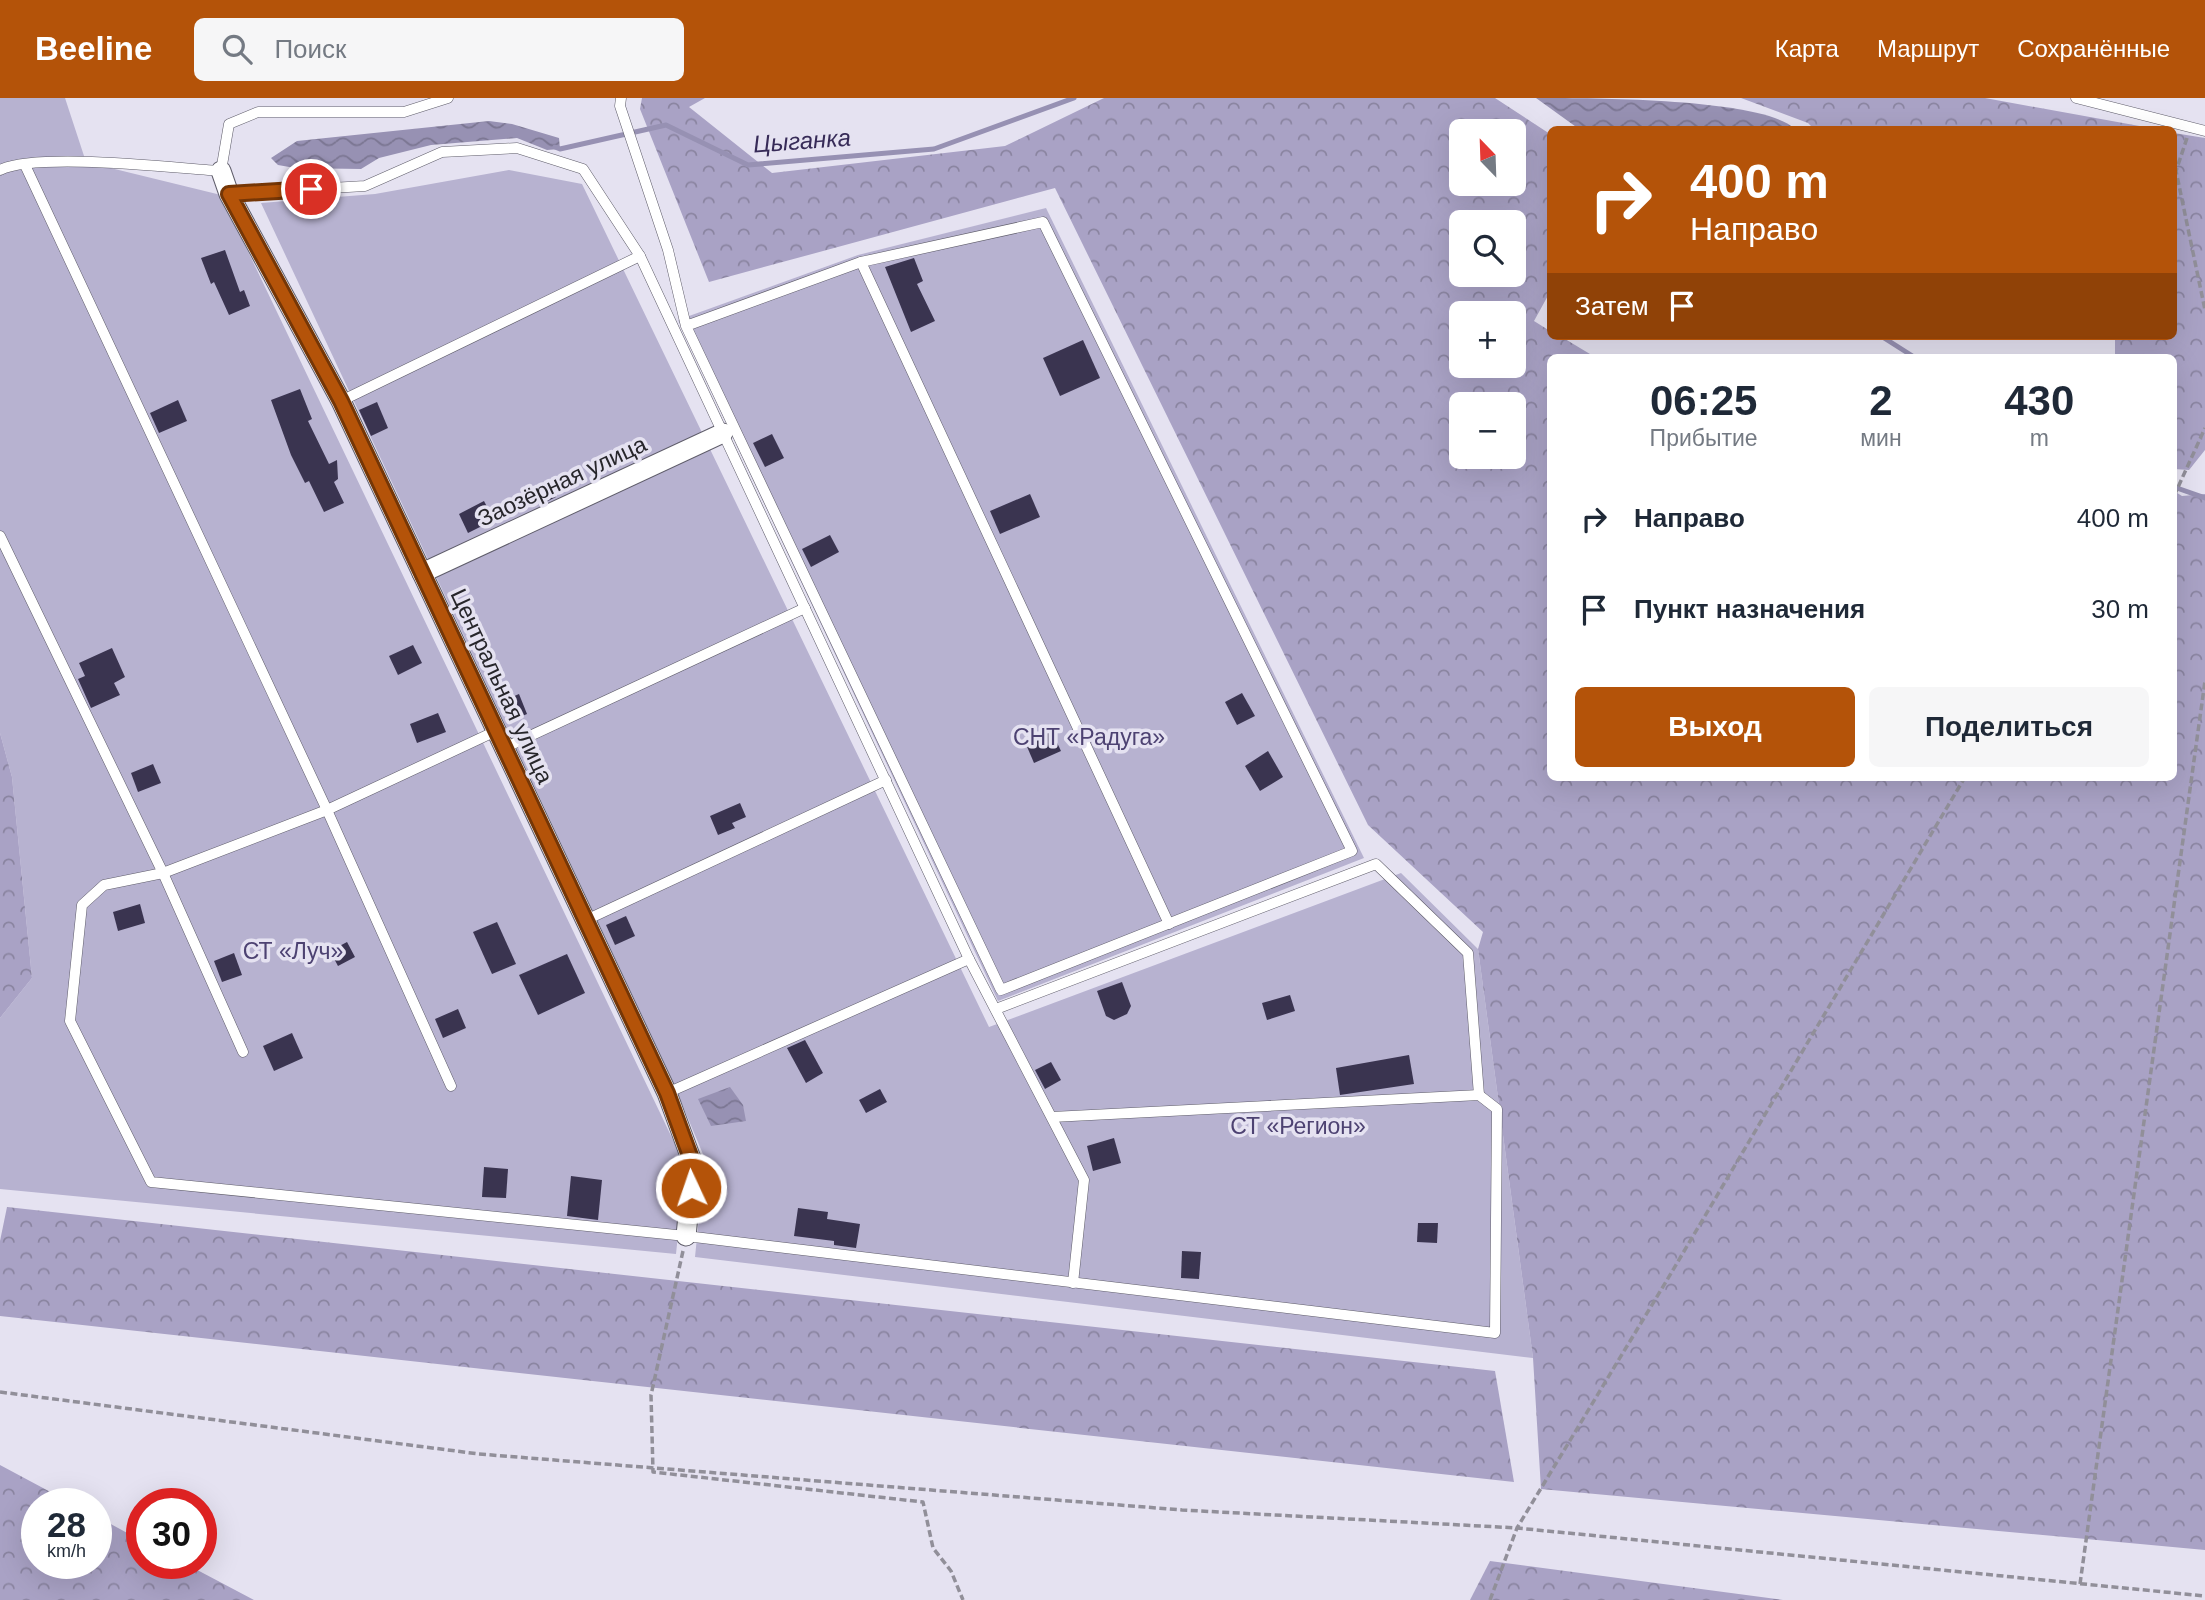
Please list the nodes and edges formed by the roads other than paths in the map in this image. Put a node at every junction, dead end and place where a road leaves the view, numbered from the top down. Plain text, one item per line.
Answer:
1 (448, 98) edge
2 (621, 98) edge
3 (2076, 98) edge
4 (2205, 131) edge
5 (25, 165) junction
6 (0, 170) edge
7 (221, 171) junction
8 (229, 194) junction
9 (640, 256) junction
10 (861, 262) junction
11 (686, 326) junction
12 (341, 401) junction
13 (723, 433) junction
14 (0, 536) edge
15 (422, 573) junction
16 (805, 608) junction
17 (500, 739) junction
18 (886, 780) junction
19 (327, 810) junction
20 (163, 873) junction
21 (586, 920) junction
22 (1169, 923) junction
23 (969, 959) junction
24 (996, 1009) junction
25 (243, 1052) dead end
26 (451, 1086) dead end
27 (667, 1093) junction
28 (1479, 1096) junction
29 (1052, 1118) junction
30 (686, 1236) junction
31 (1073, 1283) junction

1 - 7 lane
2 - 11 lane
3 - 4 lane
5 - 6 lane
5 - 7 lane
5 - 19 lane
7 - 8 street, Центральная улица
8 - 9 lane
8 - 12 street, Центральная улица
9 - 12 lane
9 - 13 lane
10 - 11 lane
10 - 22 lane
10 - 22 lane
11 - 22 lane
12 - 15 street, Центральная улица
13 - 15 street, Заозёрная улица
13 - 16 lane
14 - 20 lane
15 - 17 street, Центральная улица
16 - 17 lane
16 - 18 lane
17 - 19 lane
17 - 21 street, Центральная улица
18 - 21 lane
18 - 23 lane
19 - 20 lane
19 - 26 lane
20 - 25 lane
20 - 30 lane
21 - 27 street, Центральная улица
23 - 24 lane
23 - 27 lane
24 - 28 lane
24 - 29 lane
27 - 30 street, Центральная улица
28 - 29 lane
28 - 31 lane
29 - 31 lane
30 - 31 lane

